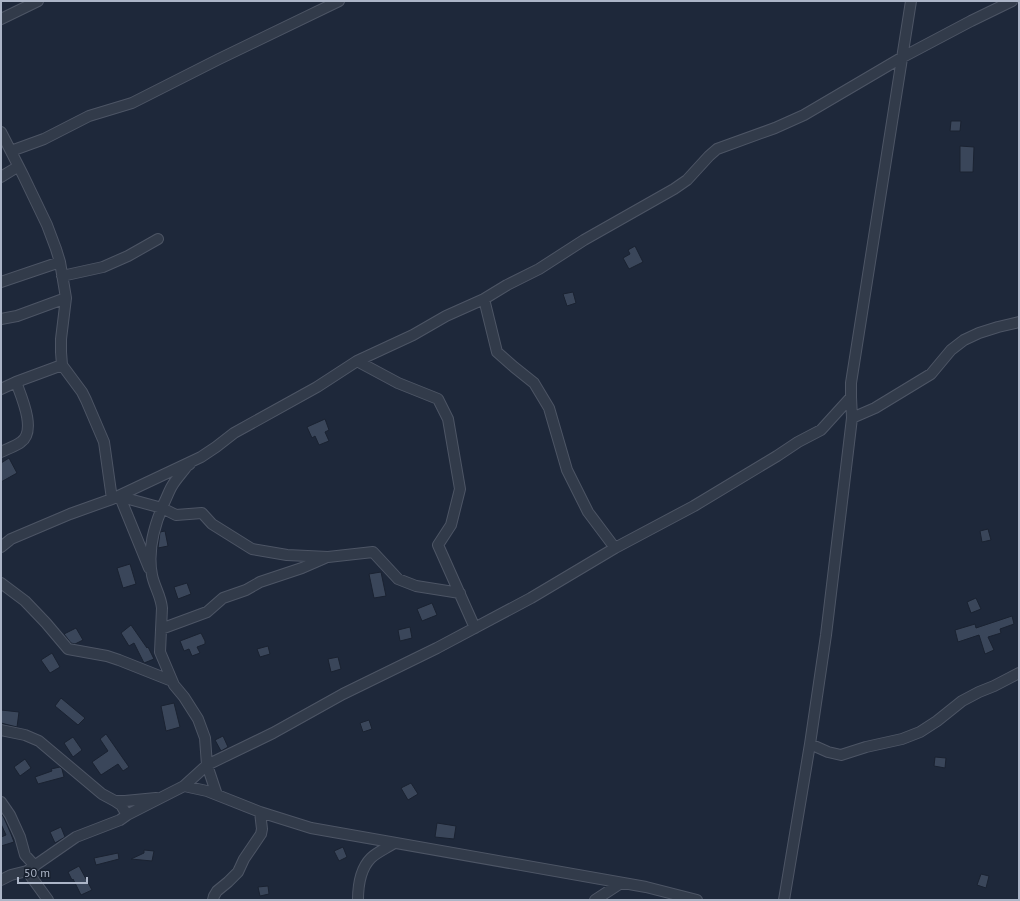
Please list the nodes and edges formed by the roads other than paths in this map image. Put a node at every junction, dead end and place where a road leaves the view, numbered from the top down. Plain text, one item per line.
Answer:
1 (38, 1) edge
2 (339, 1) edge
3 (911, 1) edge
4 (1012, 1) edge
5 (1, 19) edge
6 (902, 58) junction
7 (1, 132) edge
8 (11, 151) junction
9 (20, 167) junction
10 (1, 177) edge
11 (158, 239) dead end
12 (60, 262) junction
13 (62, 276) junction
14 (1, 282) edge
15 (66, 298) junction
16 (484, 299) junction
17 (1, 320) edge
18 (1019, 322) edge
19 (357, 361) junction
20 (62, 365) junction
21 (16, 382) junction
22 (1, 389) edge
23 (851, 397) junction
24 (852, 418) junction
25 (1, 452) edge
26 (192, 461) junction
27 (117, 498) junction
28 (162, 508) junction
29 (1, 547) edge
30 (615, 548) junction
31 (328, 557) junction
32 (152, 576) junction
33 (1, 583) edge
34 (460, 593) junction
35 (475, 628) junction
36 (161, 630) junction
37 (1019, 673) edge
38 (172, 681) junction
39 (1, 730) edge
40 (810, 744) junction
41 (207, 765) junction
42 (184, 786) junction
43 (217, 795) junction
44 (163, 797) junction
45 (115, 800) junction
46 (1, 802) edge
47 (260, 812) junction
48 (127, 815) junction
49 (394, 843) junction
50 (31, 869) junction
51 (1, 880) edge
52 (621, 883) junction
53 (48, 900) edge
54 (214, 900) edge
55 (358, 900) edge
56 (595, 900) edge
57 (697, 900) edge
58 (784, 900) edge

1 - 5 street
2 - 8 street
3 - 6 street
4 - 6 street
6 - 16 street
6 - 23 street
7 - 8 street
8 - 9 street
9 - 10 street
9 - 12 street
11 - 13 street
12 - 13 street
12 - 14 street
13 - 15 street
15 - 17 street
15 - 20 street
16 - 19 street
16 - 30 street
18 - 24 street
19 - 26 street
19 - 34 street
20 - 21 street
20 - 27 street
21 - 22 street
21 - 25 street
23 - 24 street
23 - 30 street
24 - 40 street
26 - 27 street
26 - 28 street
27 - 28 street
27 - 29 street
27 - 32 street
28 - 31 street
28 - 32 street
30 - 35 street
31 - 34 street
31 - 36 street
32 - 36 street
33 - 38 street
34 - 35 street
35 - 41 street
36 - 38 street
37 - 40 street
38 - 41 street
39 - 45 street
40 - 58 street
41 - 42 street
41 - 43 street
42 - 43 street
42 - 44 street
43 - 47 street
44 - 45 street
44 - 48 street
45 - 48 street
46 - 50 street
47 - 49 street
47 - 54 street
48 - 50 street
49 - 52 street
49 - 55 street
50 - 51 street
50 - 53 street
52 - 56 street
52 - 57 street

